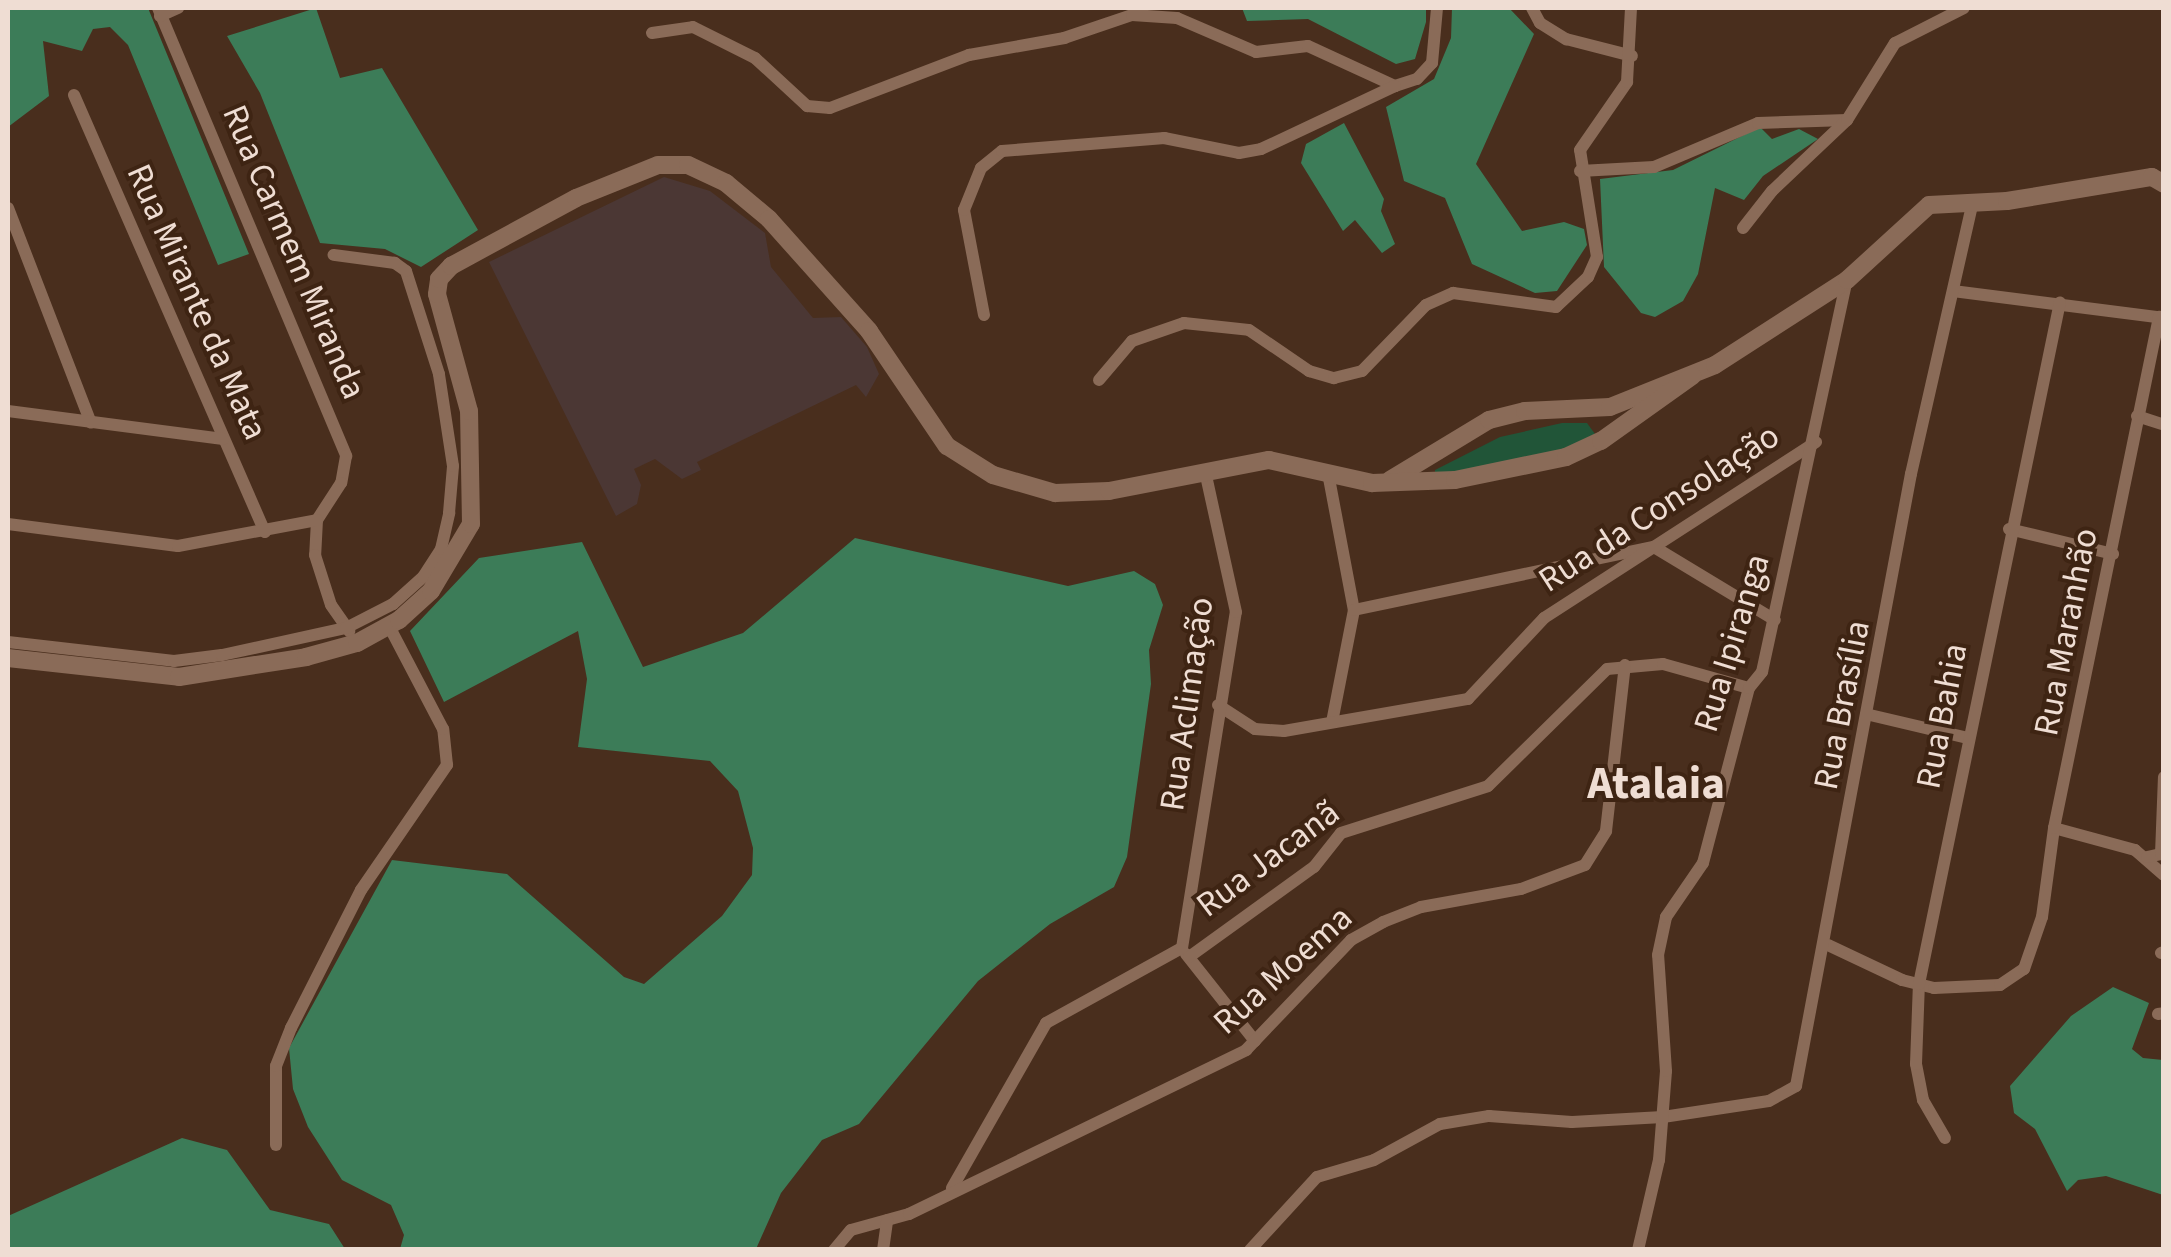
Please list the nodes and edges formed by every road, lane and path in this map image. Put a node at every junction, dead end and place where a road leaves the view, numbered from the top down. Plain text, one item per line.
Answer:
1 (178, 8) edge
2 (1437, 8) edge
3 (1532, 8) edge
4 (1630, 8) edge
5 (1964, 8) edge
6 (159, 12) edge
7 (652, 33) dead end
8 (1632, 56) junction
9 (1395, 86) junction
10 (74, 95) dead end
11 (1847, 120) junction
12 (1580, 171) junction
13 (2164, 184) edge
14 (1973, 200) junction
15 (8, 208) edge
16 (1744, 228) dead end
17 (334, 254) dead end
18 (1846, 280) junction
19 (1954, 291) junction
20 (2060, 302) junction
21 (984, 315) dead end
22 (2161, 318) edge
23 (1692, 376) junction
24 (1099, 380) dead end
25 (8, 411) edge
26 (1590, 411) junction
27 (2137, 416) junction
28 (91, 423) junction
29 (2164, 424) edge
30 (224, 438) junction
31 (1601, 441) junction
32 (1816, 442) junction
33 (474, 465) junction
34 (453, 466) junction
35 (1205, 471) junction
36 (1328, 473) junction
37 (1385, 483) junction
38 (317, 520) junction
39 (8, 524) edge
40 (2009, 528) junction
41 (265, 532) junction
42 (1654, 547) junction
43 (2113, 554) junction
44 (1354, 610) junction
45 (1775, 620) junction
46 (389, 626) junction
47 (352, 635) junction
48 (8, 642) edge
49 (8, 658) edge
50 (1625, 665) junction
51 (1749, 688) junction
52 (1218, 706) junction
53 (1870, 715) junction
54 (1332, 722) junction
55 (1968, 738) junction
56 (2164, 778) edge
57 (2054, 828) junction
58 (2157, 855) edge
59 (2164, 875) edge
60 (1828, 945) junction
61 (1186, 952) junction
62 (1919, 984) junction
63 (1255, 1041) junction
64 (1663, 1117) junction
65 (1946, 1138) dead end
66 (276, 1145) dead end
67 (952, 1188) junction
68 (887, 1220) junction
69 (834, 1250) edge
70 (883, 1250) edge
71 (1250, 1250) edge
72 (1638, 1250) edge

1 - 6 street
2 - 9 street
3 - 8 street
4 - 8 street
5 - 11 street
6 - 38 street, Rua Carmem Miranda
7 - 9 street
8 - 12 street
9 - 21 street
10 - 30 street, Rua Mirante da Mata
11 - 12 street
11 - 16 street
12 - 24 street
13 - 14 street
14 - 18 street
14 - 19 street, Rua Brasília
15 - 28 street
17 - 34 street
18 - 23 street
18 - 32 street, Rua Ipiranga
19 - 20 street
19 - 53 street, Rua Brasília
20 - 22 street
20 - 40 street, Rua Bahia
22 - 27 street, Rua Maranhão
23 - 26 street
23 - 31 street
25 - 28 street
26 - 31 street
26 - 37 street
27 - 29 street
27 - 43 street, Rua Maranhão
28 - 30 street
30 - 41 street, Rua Mirante da Mata
31 - 37 street
32 - 42 street, Rua da Consolação
32 - 45 street, Rua Ipiranga
33 - 34 street
33 - 35 street
33 - 46 street
34 - 47 street
35 - 36 street
35 - 52 street, Rua Aclimação
36 - 37 street
36 - 44 street
38 - 41 street
38 - 47 street
39 - 41 street
40 - 43 street
40 - 55 street, Rua Bahia
42 - 44 street
42 - 45 street
42 - 54 street, Rua da Consolação
43 - 57 street, Rua Maranhão
44 - 54 street
45 - 51 street, Rua Ipiranga
46 - 47 street
46 - 66 street
47 - 48 street
47 - 49 street
50 - 51 street
50 - 61 street, Rua Jacanã
50 - 63 street, Rua Moema
51 - 64 street, Rua Ipiranga
52 - 54 street, Rua da Consolação
52 - 61 street, Rua Aclimação
53 - 55 street
53 - 60 street, Rua Brasília
55 - 62 street, Rua Bahia
56 - 58 street
57 - 58 street
57 - 62 street, Rua Maranhão
58 - 59 street
60 - 62 street
60 - 64 street, Rua Brasília
61 - 63 street
61 - 67 street, Rua Jacanã
62 - 65 street, Rua Bahia
63 - 67 street, Rua Moema
64 - 71 street, Rua Brasília
64 - 72 street, Rua Ipiranga
67 - 68 street, Rua Moema
68 - 69 street, Rua Moema
68 - 70 street

